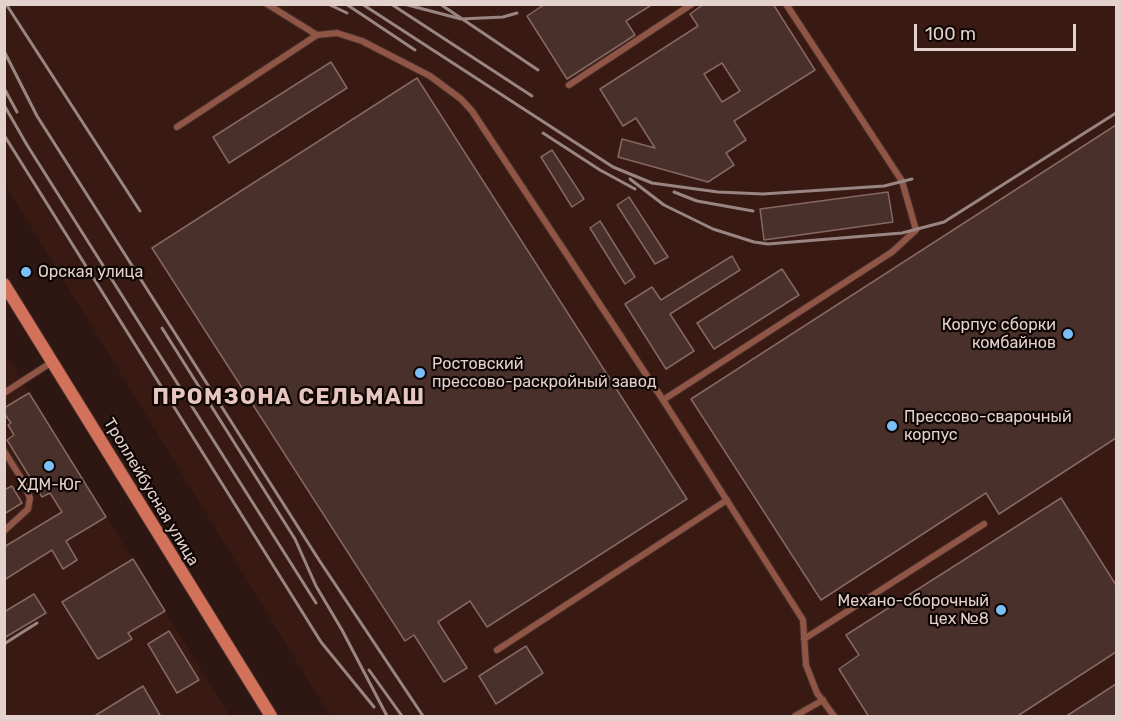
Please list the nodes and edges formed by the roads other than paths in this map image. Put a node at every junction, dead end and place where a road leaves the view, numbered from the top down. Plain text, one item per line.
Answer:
1 (267, 4) edge
2 (693, 4) edge
3 (786, 4) edge
4 (317, 35) junction
5 (569, 85) dead end
6 (177, 127) dead end
7 (4, 284) edge
8 (52, 361) junction
9 (4, 393) edge
10 (663, 400) junction
11 (4, 452) edge
12 (727, 500) junction
13 (984, 524) dead end
14 (4, 531) edge
15 (804, 639) junction
16 (496, 650) dead end
17 (823, 700) junction
18 (271, 717) edge
19 (795, 717) edge
20 (834, 717) edge

1 - 4 lane
2 - 5 lane
3 - 10 lane
4 - 6 lane
4 - 10 lane
7 - 8 main road, Троллейбусная улица
8 - 9 lane
8 - 18 main road, Троллейбусная улица
10 - 12 lane
11 - 14 lane
12 - 15 lane
12 - 16 lane
13 - 15 lane
15 - 17 lane
17 - 19 lane
17 - 20 lane

